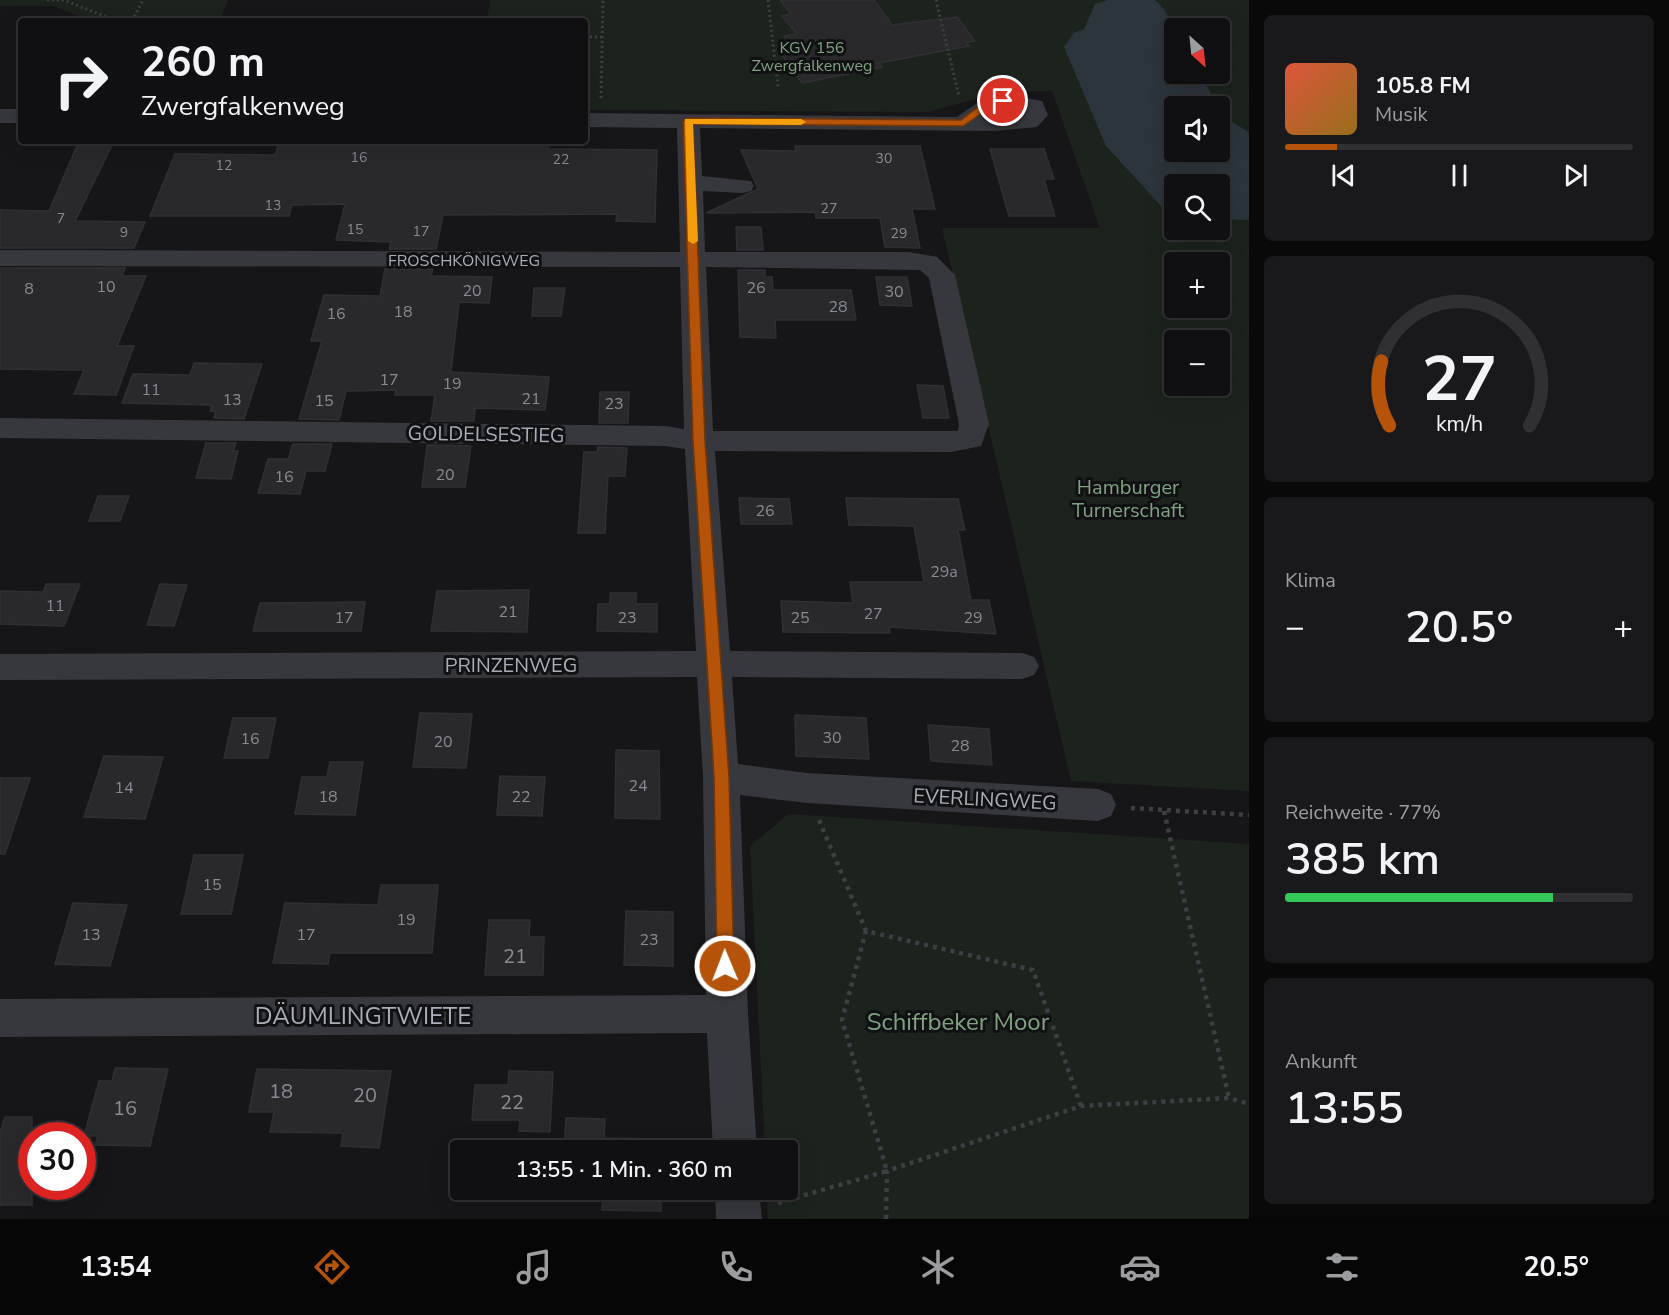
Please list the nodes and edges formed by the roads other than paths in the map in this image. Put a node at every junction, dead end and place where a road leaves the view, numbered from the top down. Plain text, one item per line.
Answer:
1 (0, 116) edge
2 (18, 116) edge
3 (593, 120) edge
4 (688, 121) junction
5 (963, 123) road end
6 (691, 183) junction
7 (742, 186) dead end
8 (0, 258) edge
9 (694, 261) junction
10 (0, 428) edge
11 (971, 439) joint
12 (699, 441) junction
13 (713, 664) junction
14 (1022, 666) dead end
15 (0, 667) edge
16 (721, 777) junction
17 (1098, 805) road end
18 (727, 1014) junction
19 (0, 1018) edge
20 (734, 1140) edge

1 - 2 street
3 - 4 street
4 - 5 street
4 - 6 street
6 - 7 street
6 - 9 street
8 - 9 street, FROSCHKÖNIGWEG
9 - 11 street, FROSCHKÖNIGWEG
9 - 12 street
10 - 12 street, GOLDELSESTIEG
11 - 12 street, GOLDELSESTIEG
12 - 13 street
13 - 14 street, PRINZENWEG
13 - 15 street, PRINZENWEG
13 - 16 street
16 - 17 street, EVERLINGWEG
16 - 18 street
18 - 19 street, DÄUMLINGTWIETE
18 - 20 street

